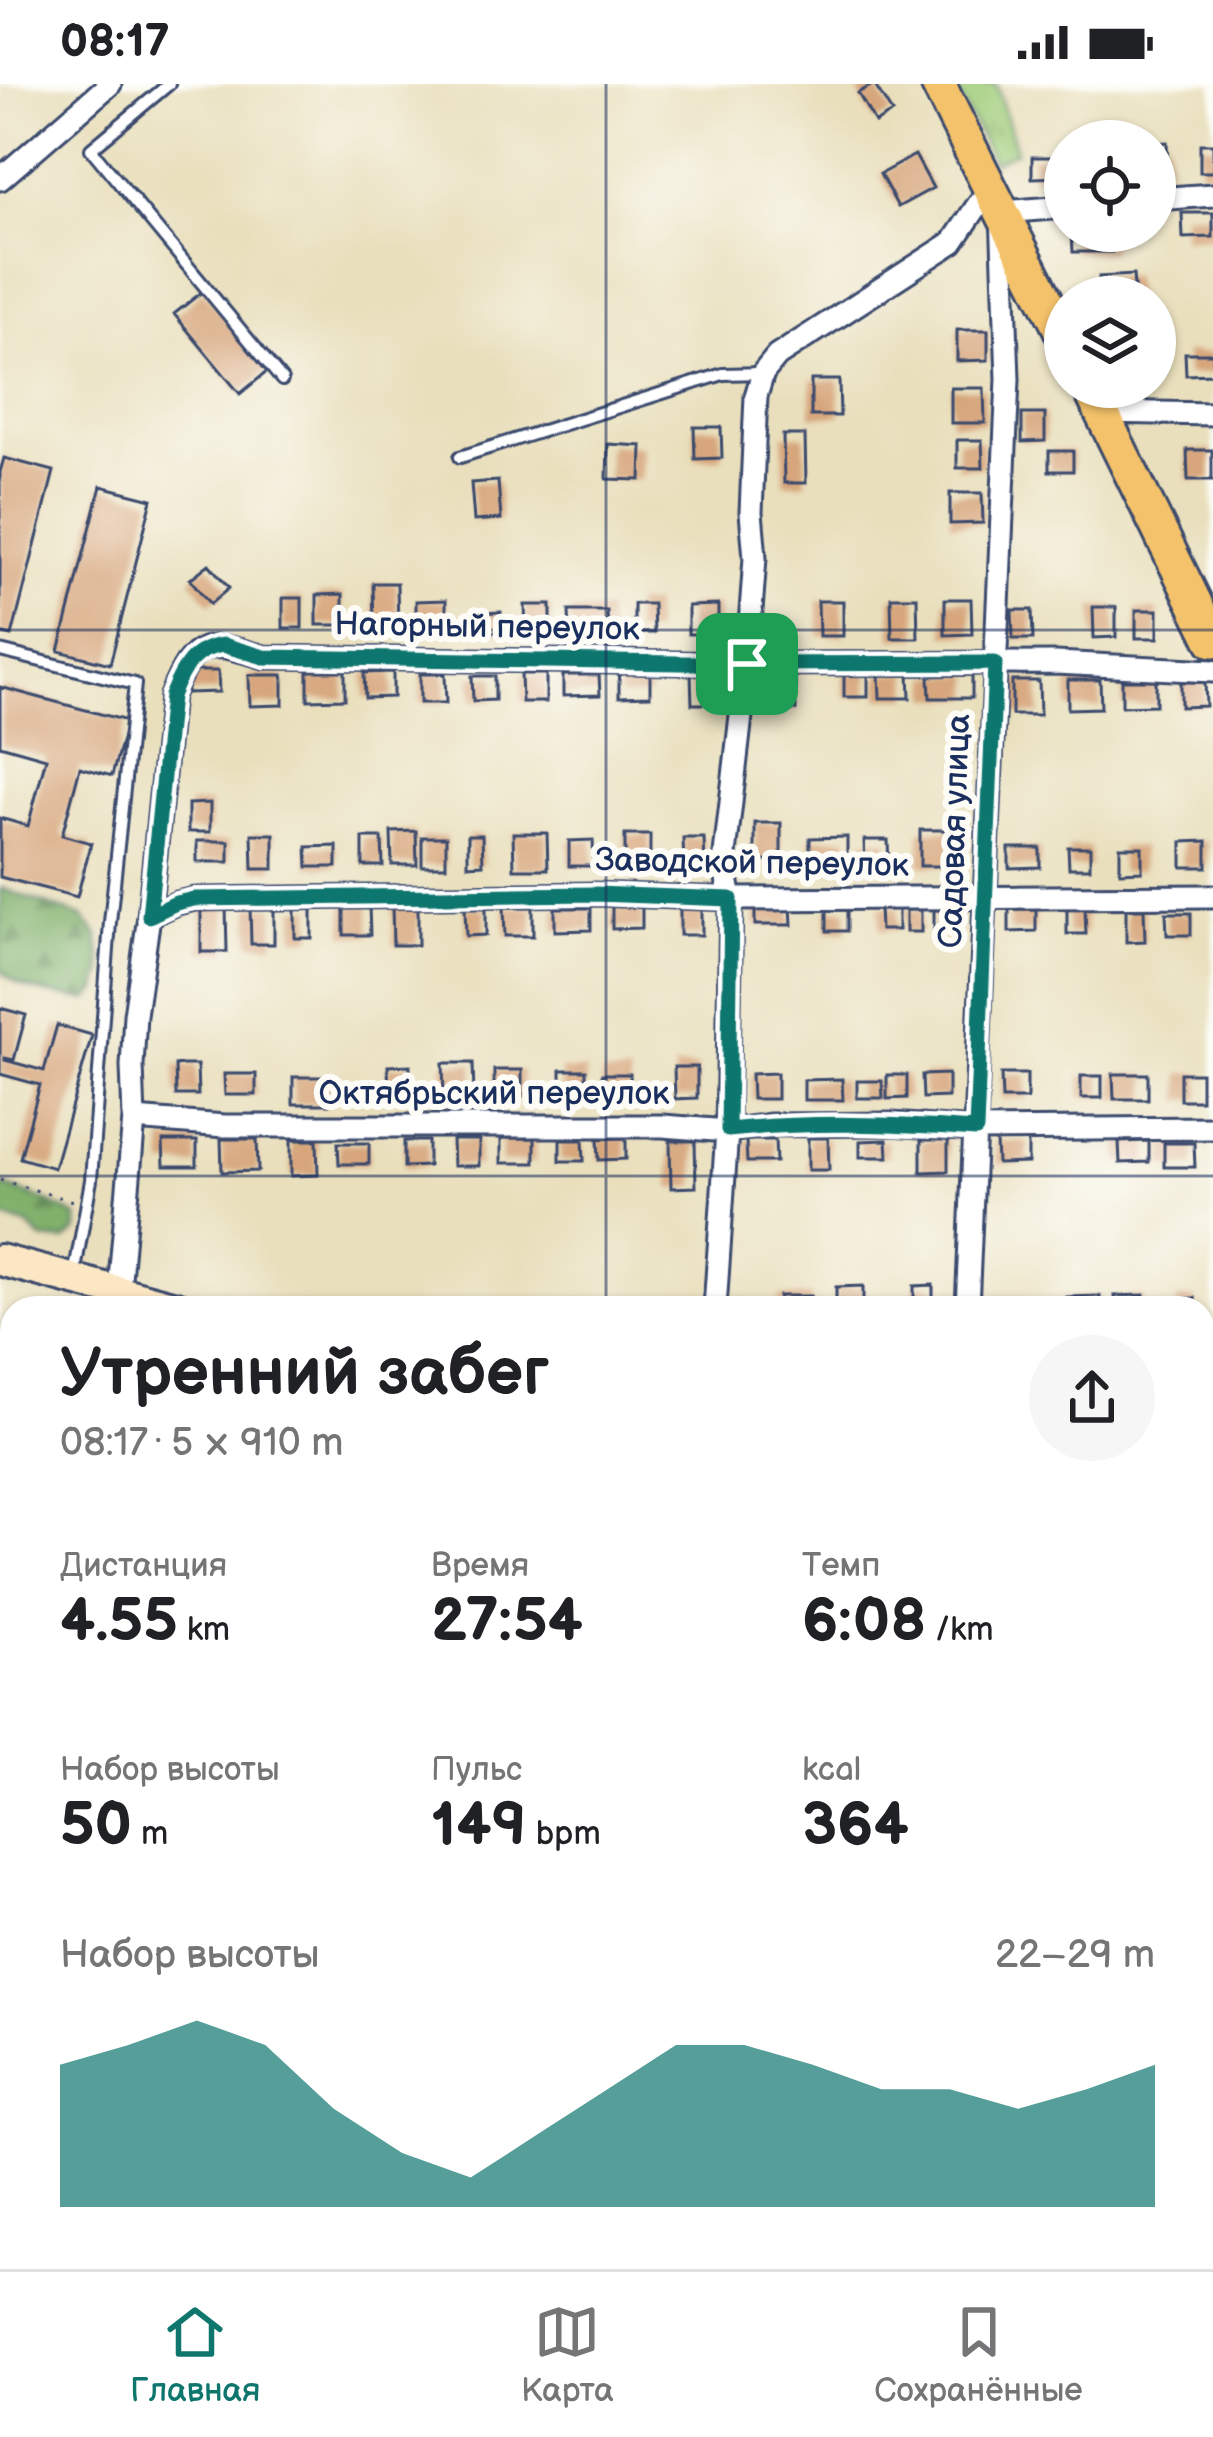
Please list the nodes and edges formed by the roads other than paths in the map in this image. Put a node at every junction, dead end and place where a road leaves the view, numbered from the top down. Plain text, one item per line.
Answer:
1 (110, 84) edge
2 (169, 84) edge
3 (938, 84) edge
4 (0, 179) edge
5 (1213, 195) edge
6 (1176, 198) edge
7 (996, 200) junction
8 (1044, 205) edge
9 (1044, 296) edge
10 (763, 373) junction
11 (282, 380) dead end
12 (1099, 408) edge
13 (1162, 408) edge
14 (1213, 414) edge
15 (460, 457) dead end
16 (1213, 640) edge
17 (0, 651) edge
18 (995, 663) junction
19 (747, 664) junction
20 (1213, 671) edge
21 (1213, 896) edge
22 (731, 899) junction
23 (985, 899) junction
24 (149, 916) junction
25 (134, 1119) junction
26 (1213, 1129) edge
27 (728, 1130) junction
28 (976, 1130) junction
29 (0, 1260) edge
30 (96, 1291) edge
31 (716, 1296) edge
32 (968, 1296) edge

1 - 4 street
2 - 11 lane
3 - 7 main road
5 - 6 street
7 - 8 street
7 - 9 main road
7 - 10 street
7 - 18 street, Садовая улица
10 - 15 lane
10 - 19 street
12 - 16 main road
13 - 14 street
17 - 30 lane
18 - 19 street, Нагорный переулок
18 - 20 street, Нагорный переулок
18 - 23 street, Садовая улица
19 - 22 street
19 - 24 street, Нагорный переулок
21 - 23 street, Заводской переулок
22 - 23 street, Заводской переулок
22 - 24 street, Заводской переулок
22 - 27 street
23 - 28 street, Садовая улица
24 - 25 street
25 - 27 street, Октябрьский переулок
25 - 30 street
26 - 28 street, Октябрьский переулок
27 - 28 street, Октябрьский переулок
27 - 31 street
28 - 32 street, Садовая улица
29 - 30 main road

